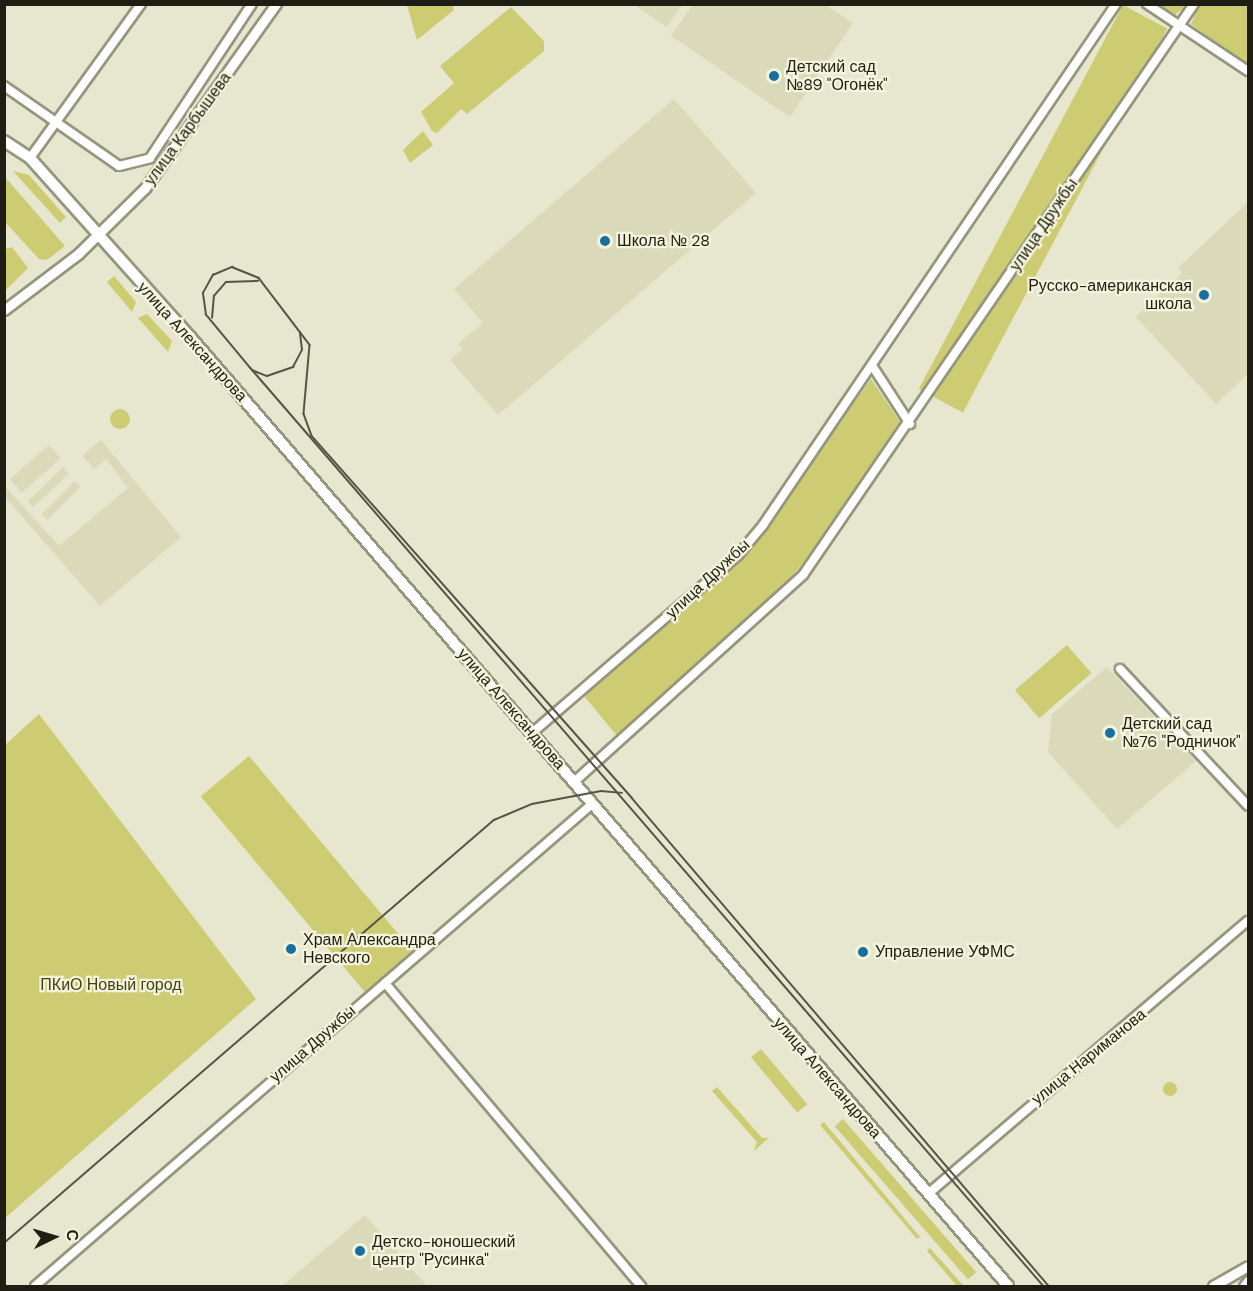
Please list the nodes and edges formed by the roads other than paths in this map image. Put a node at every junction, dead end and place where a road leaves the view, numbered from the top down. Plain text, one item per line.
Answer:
1 (141, 4) edge
2 (252, 4) edge
3 (276, 4) edge
4 (1116, 4) edge
5 (1147, 4) edge
6 (1194, 4) edge
7 (1180, 26) junction
8 (1248, 71) edge
9 (4, 86) edge
10 (59, 123) junction
11 (4, 141) edge
12 (30, 158) junction
13 (99, 236) junction
14 (4, 310) edge
15 (873, 367) junction
16 (910, 424) junction
17 (1120, 669) dead end
18 (532, 733) junction
19 (574, 782) junction
20 (592, 804) junction
21 (1248, 806) edge
22 (1248, 921) edge
23 (385, 982) junction
24 (929, 1194) junction
25 (1248, 1266) edge
26 (1248, 1281) edge
27 (35, 1287) edge
28 (641, 1287) edge
29 (1008, 1287) edge
30 (1213, 1287) edge
31 (1244, 1287) edge

1 - 10 street
2 - 10 street
3 - 13 street, улица Карбышева
4 - 15 street, улица Дружбы
5 - 7 street
6 - 7 street, улица Дружбы
7 - 8 street
7 - 16 street, улица Дружбы
9 - 10 street
10 - 12 street
11 - 12 main road, улица Александрова
12 - 13 main road, улица Александрова
13 - 14 street, улица Карбышева
13 - 18 main road, улица Александрова
15 - 16 street
15 - 18 street, улица Дружбы
16 - 19 street, улица Дружбы
17 - 21 street
18 - 19 main road, улица Александрова
19 - 20 main road, улица Александрова
20 - 23 street, улица Дружбы
20 - 24 main road, улица Александрова
22 - 24 street, улица Нариманова
23 - 27 street, улица Дружбы
23 - 28 street
24 - 29 main road, улица Александрова
25 - 30 street
26 - 31 street

